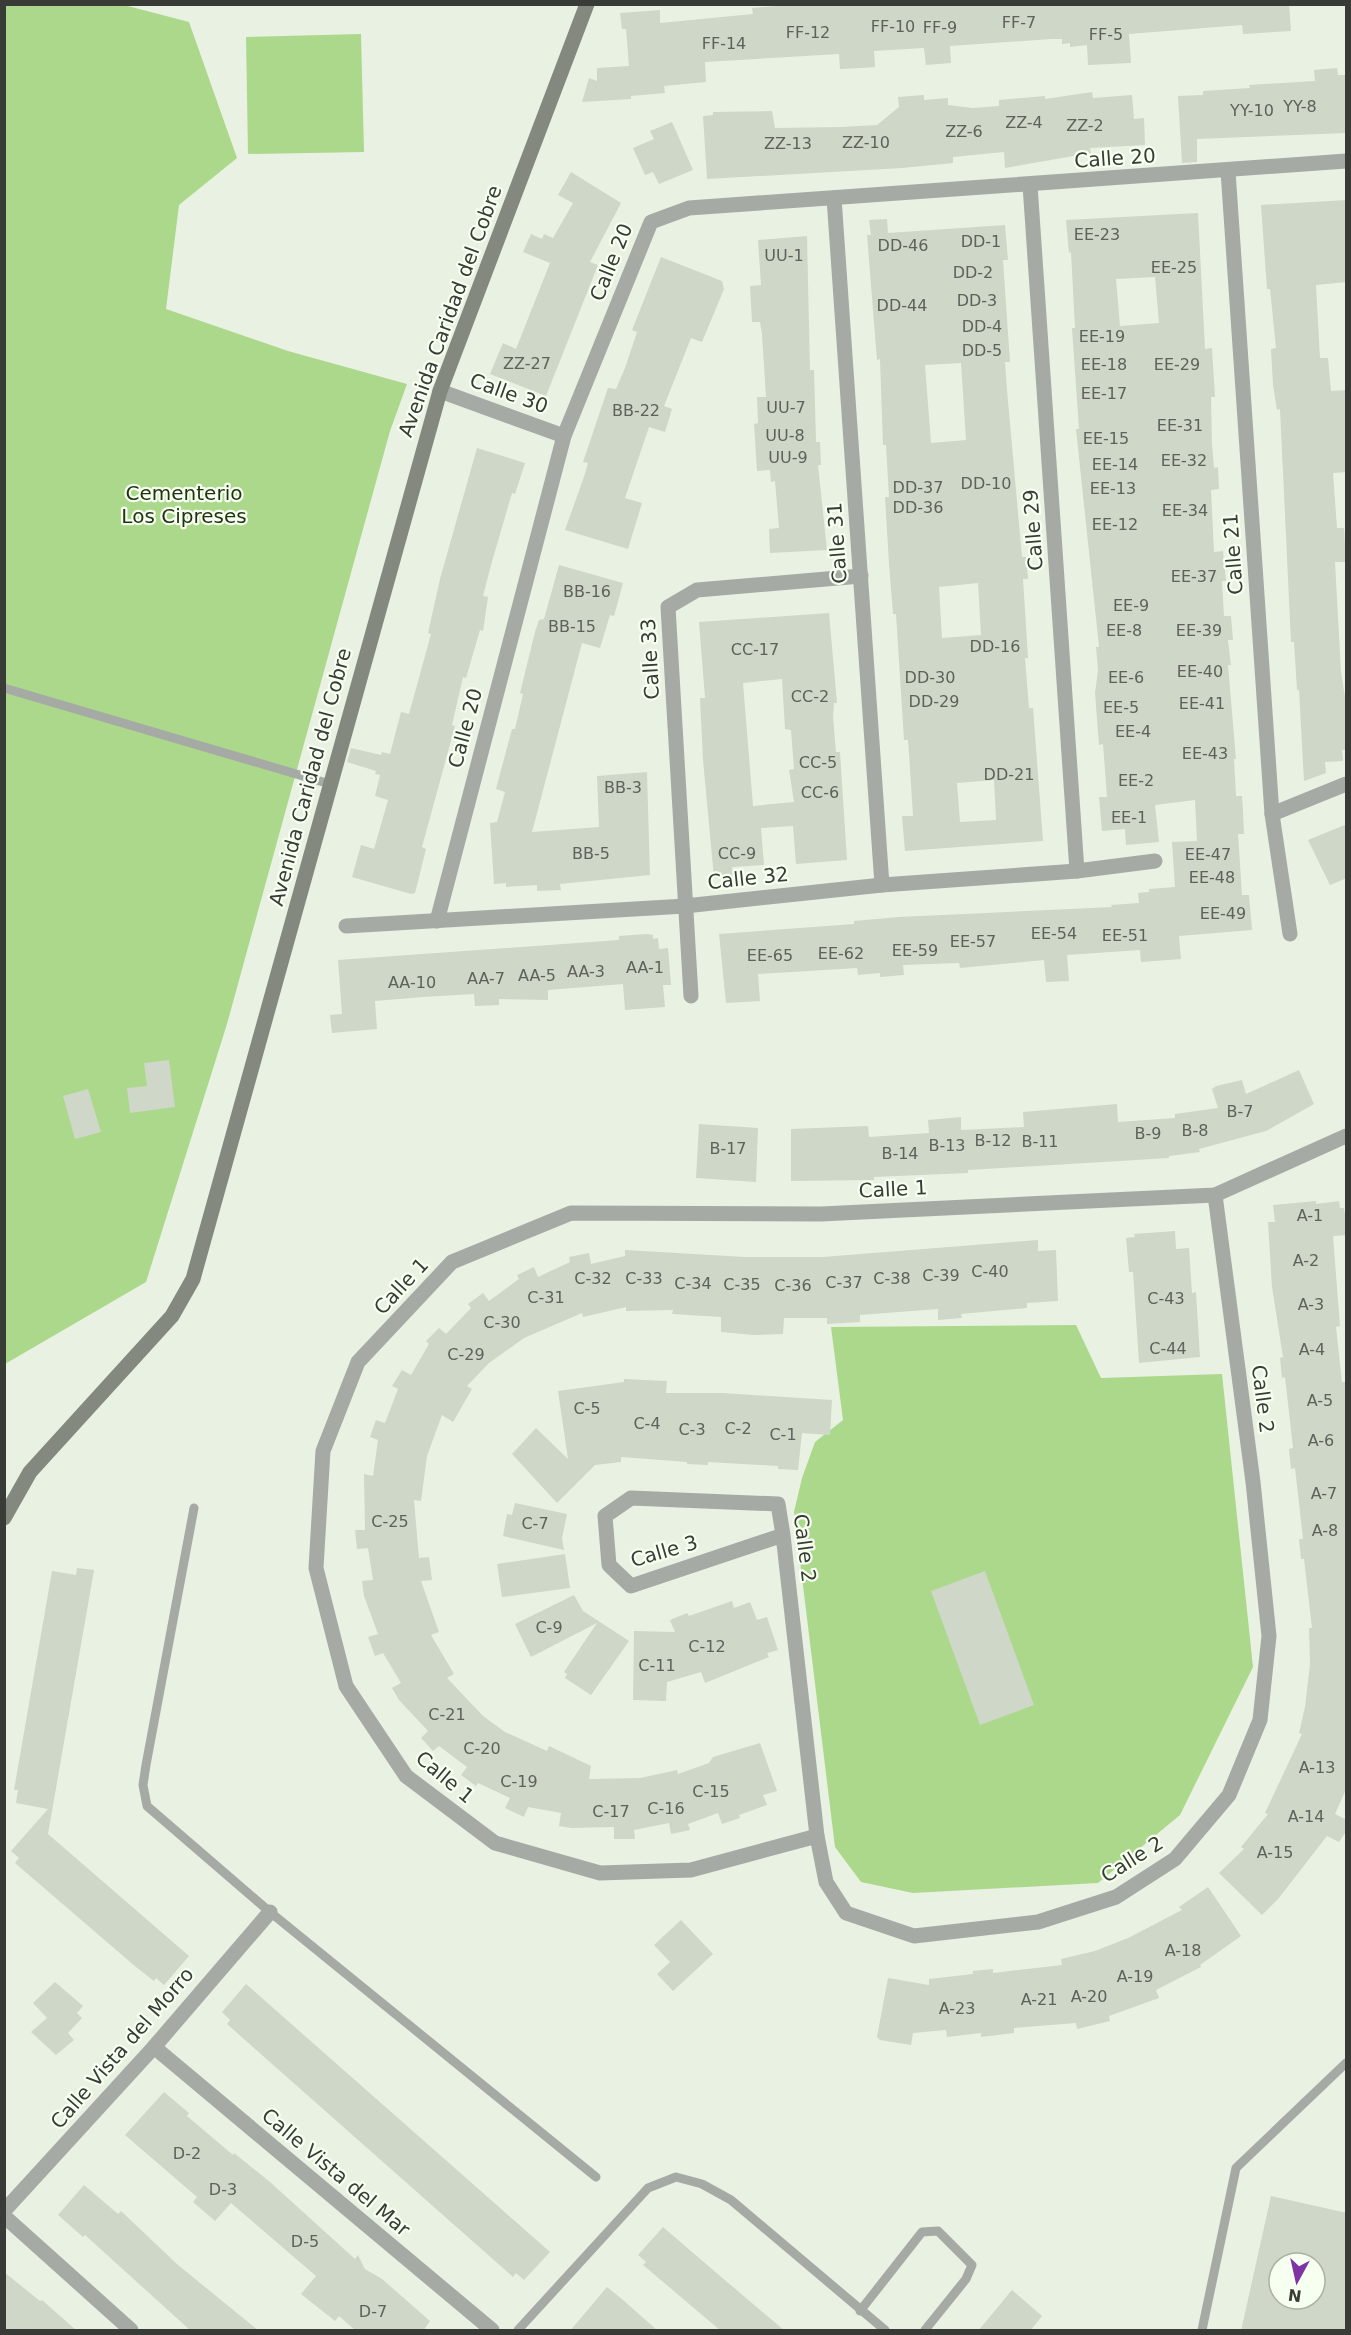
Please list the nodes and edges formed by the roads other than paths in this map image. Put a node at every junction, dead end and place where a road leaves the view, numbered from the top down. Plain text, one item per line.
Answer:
1 (587, 4) edge
2 (1347, 161) edge
3 (1228, 171) junction
4 (1030, 185) junction
5 (834, 198) junction
6 (440, 391) junction
7 (564, 436) junction
8 (861, 576) junction
9 (4, 688) edge
10 (330, 784) junction
11 (1347, 784) edge
12 (1272, 814) junction
13 (1155, 861) dead end
14 (1077, 871) junction
15 (882, 885) junction
16 (685, 906) junction
17 (436, 921) junction
18 (346, 926) dead end
19 (1290, 934) dead end
20 (691, 996) dead end
21 (1347, 1136) edge
22 (1215, 1195) junction
23 (778, 1504) joint
24 (194, 1508) dead end
25 (4, 1518) edge
26 (783, 1535) junction
27 (817, 1836) junction
28 (270, 1912) junction
29 (154, 2047) junction
30 (1347, 2063) edge
31 (596, 2177) dead end
32 (4, 2211) edge
33 (4, 2216) edge
34 (860, 2311) junction
35 (131, 2331) edge
36 (492, 2331) edge
37 (518, 2331) edge
38 (885, 2331) edge
39 (925, 2331) edge
40 (1202, 2331) edge

1 - 6 street, Avenida Caridad del Cobre
2 - 3 street, Calle 20
3 - 4 street, Calle 20
3 - 12 street, Calle 21
4 - 5 street, Calle 20
4 - 14 street, Calle 29
5 - 7 street, Calle 20
5 - 8 street, Calle 31
6 - 7 street, Calle 30
6 - 10 street, Avenida Caridad del Cobre
7 - 17 street, Calle 20
8 - 15 street, Calle 31
8 - 16 street, Calle 33
9 - 10 lane
10 - 25 street, Avenida Caridad del Cobre
11 - 12 street
12 - 19 street, Calle 21
13 - 14 street, Calle 32
14 - 15 street, Calle 32
15 - 16 street, Calle 32
16 - 17 street, Calle 32
16 - 20 street
17 - 18 street, Calle 32
21 - 22 street, Calle 1
22 - 27 street, Calle 2
22 - 27 street, Calle 1
23 - 26 street, Calle 2
23 - 26 street, Calle 3
24 - 28 lane
26 - 27 street, Calle 2
28 - 29 street, Calle Vista del Morro
28 - 31 lane
29 - 32 street, Calle Vista del Morro
29 - 36 street, Calle Vista del Mar
30 - 40 lane
33 - 35 street
34 - 37 lane
34 - 38 lane
34 - 39 lane

